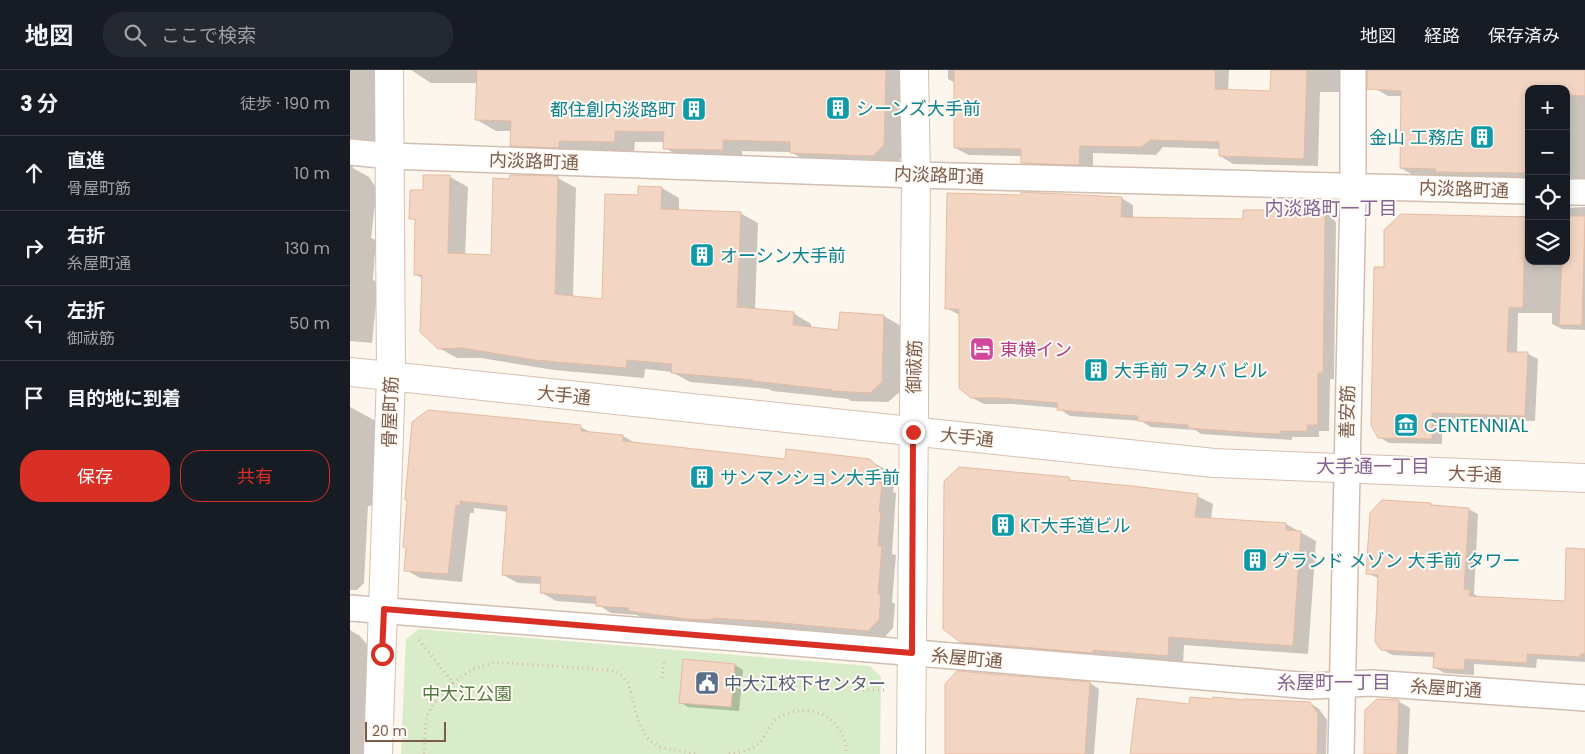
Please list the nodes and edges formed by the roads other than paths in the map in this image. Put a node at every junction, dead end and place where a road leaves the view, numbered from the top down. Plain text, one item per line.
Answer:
1 (389, 70) edge
2 (914, 70) edge
3 (1353, 70) edge
4 (350, 152) edge
5 (390, 156) junction
6 (916, 174) junction
7 (1353, 185) junction
8 (1525, 191) edge
9 (1570, 192) edge
10 (1585, 192) edge
11 (350, 372) edge
12 (391, 376) junction
13 (913, 432) junction
14 (1346, 469) junction
15 (1585, 478) edge
16 (350, 608) edge
17 (384, 609) junction
18 (912, 653) junction
19 (1342, 685) junction
20 (1585, 698) edge
21 (378, 754) edge
22 (911, 754) edge
23 (1341, 754) edge

1 - 5 street, 骨屋町筋
2 - 6 street, 御祓筋
3 - 7 street, 善安筋
4 - 5 street, 内淡路町通
5 - 6 street, 内淡路町通
5 - 12 street, 骨屋町筋
6 - 7 street, 内淡路町通
6 - 13 street, 御祓筋
7 - 8 street, 内淡路町通
7 - 14 street, 善安筋
9 - 10 street
11 - 12 street, 大手通
12 - 13 street, 大手通
12 - 17 street, 骨屋町筋
13 - 14 street, 大手通
13 - 18 street, 御祓筋
14 - 15 street, 大手通
14 - 19 street, 善安筋
16 - 17 street, 糸屋町通
17 - 18 street, 糸屋町通
17 - 21 street, 骨屋町筋
18 - 19 street, 糸屋町通
18 - 22 street, 御祓筋
19 - 20 street, 糸屋町通
19 - 23 street, 善安筋

